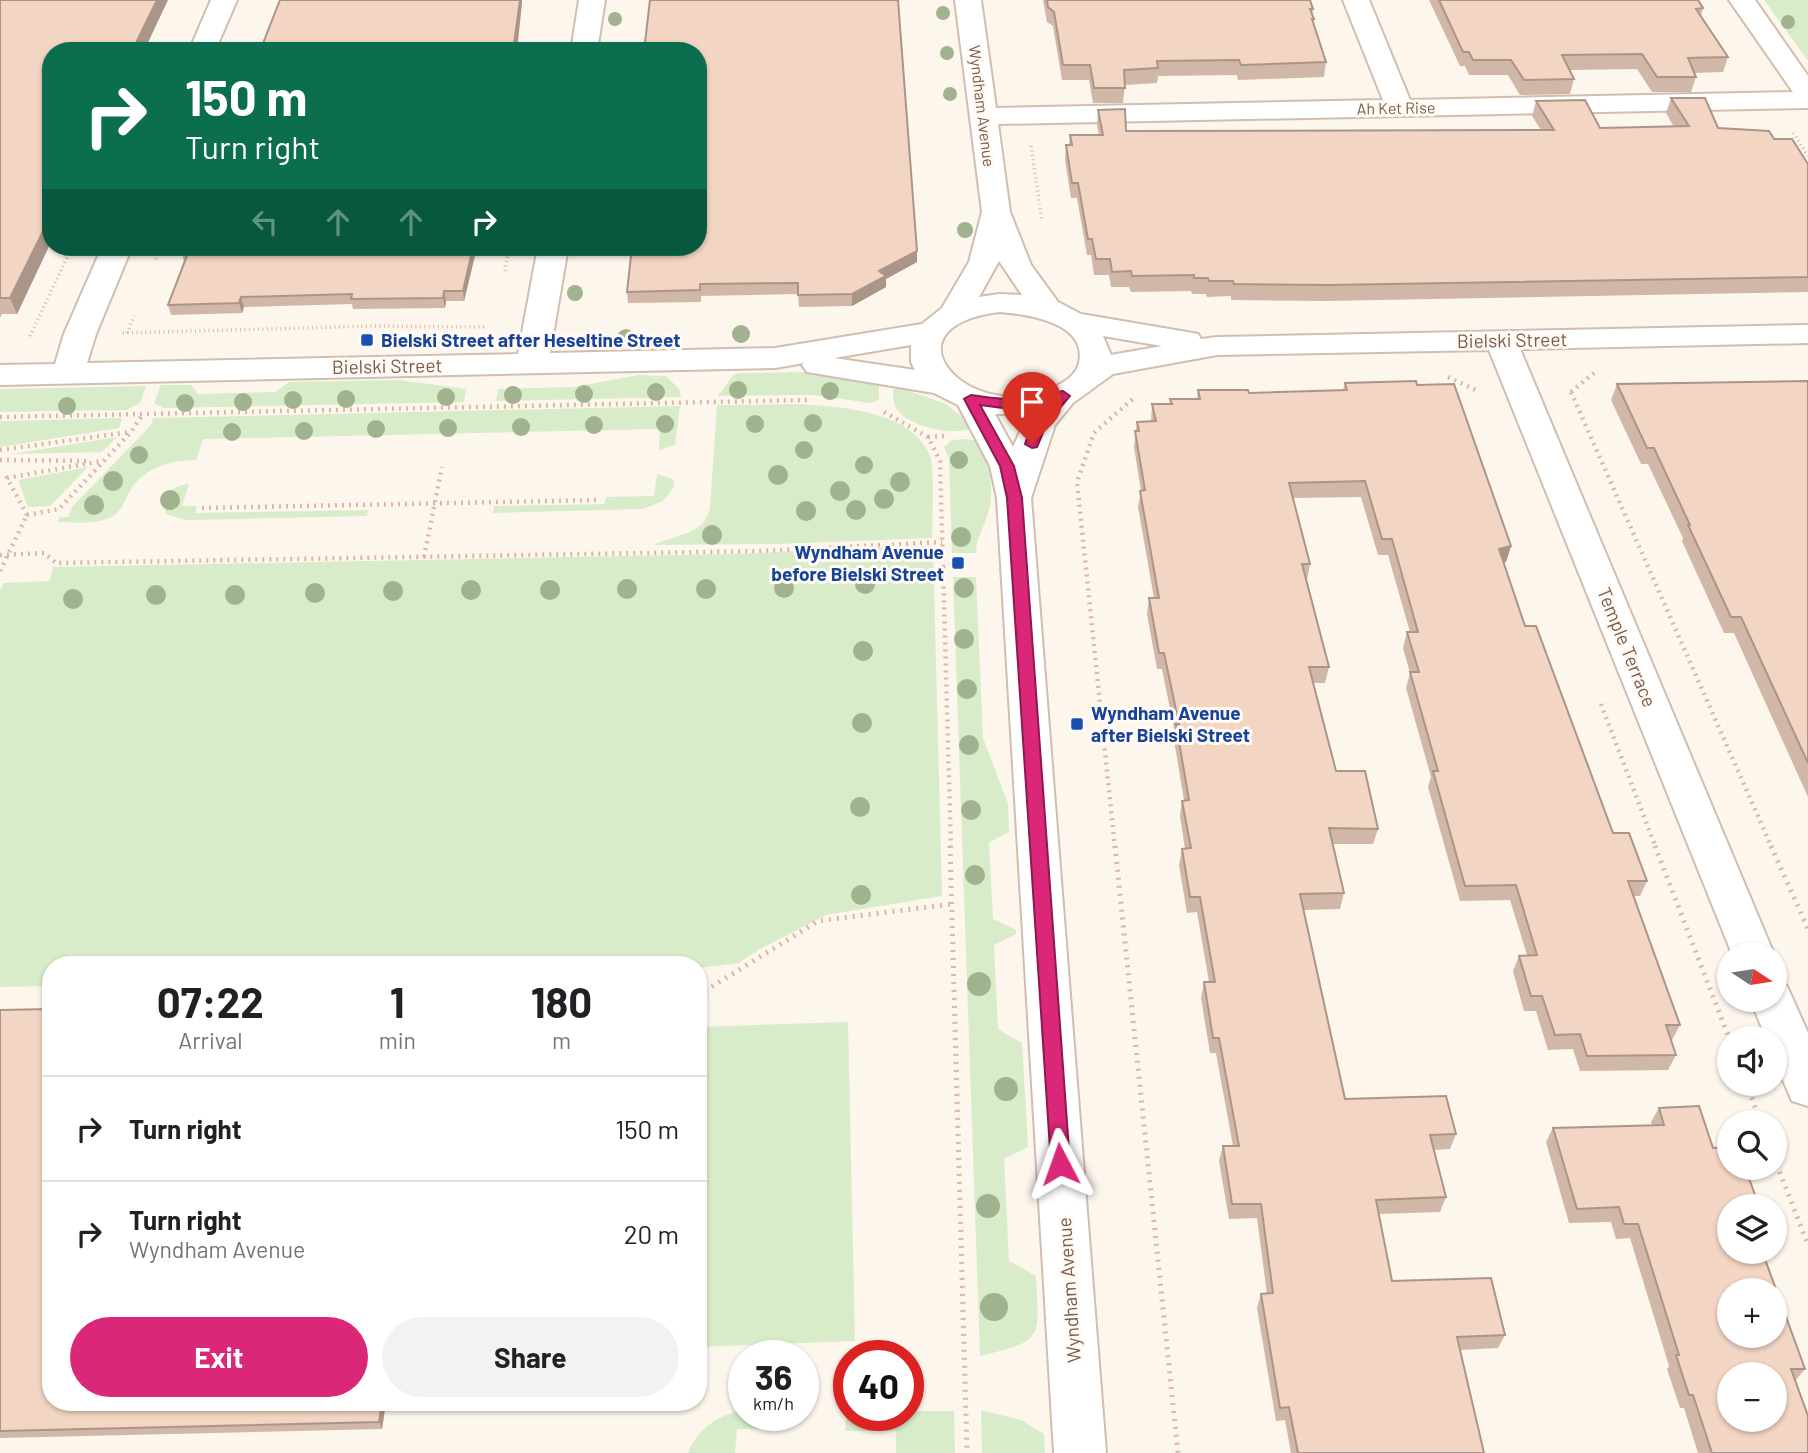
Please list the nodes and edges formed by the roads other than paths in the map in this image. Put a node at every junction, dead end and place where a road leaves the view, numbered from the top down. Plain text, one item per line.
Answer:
1 (224, 0) edge
2 (592, 0) edge
3 (968, 0) edge
4 (1356, 0) edge
5 (1742, 0) edge
6 (206, 42) edge
7 (585, 42) edge
8 (1808, 97) edge
9 (1400, 107) junction
10 (983, 116) junction
11 (996, 212) junction
12 (113, 256) edge
13 (551, 256) edge
14 (1060, 315) junction
15 (943, 323) junction
16 (1808, 334) edge
17 (1501, 341) junction
18 (1217, 346) junction
19 (775, 358) junction
20 (532, 363) junction
21 (68, 373) junction
22 (0, 375) edge
23 (1089, 375) junction
24 (956, 392) junction
25 (1063, 396) junction
26 (1014, 498) junction
27 (1748, 942) edge
28 (1777, 1012) edge
29 (1808, 1087) edge
30 (1080, 1453) edge

1 - 6 street
2 - 7 street
3 - 10 street, Wyndham Avenue
4 - 9 street
5 - 8 street
8 - 9 street, Ah Ket Rise
9 - 10 street, Ah Ket Rise
10 - 11 street, Wyndham Avenue
11 - 14 street, Wyndham Avenue
11 - 15 street, Wyndham Avenue
12 - 21 street
13 - 20 street
14 - 15 street
14 - 18 street, Bielski Street
14 - 23 street
15 - 19 street, Bielski Street
15 - 24 street
16 - 17 street, Bielski Street
17 - 18 street, Bielski Street
17 - 27 street, Temple Terrace
18 - 23 street, Bielski Street
19 - 20 street, Bielski Street
19 - 24 street, Bielski Street
20 - 21 street, Bielski Street
21 - 22 street, Bielski Street
23 - 25 street
24 - 25 street
24 - 26 street, Wyndham Avenue
25 - 26 street, Wyndham Avenue
26 - 30 street, Wyndham Avenue
28 - 29 street

